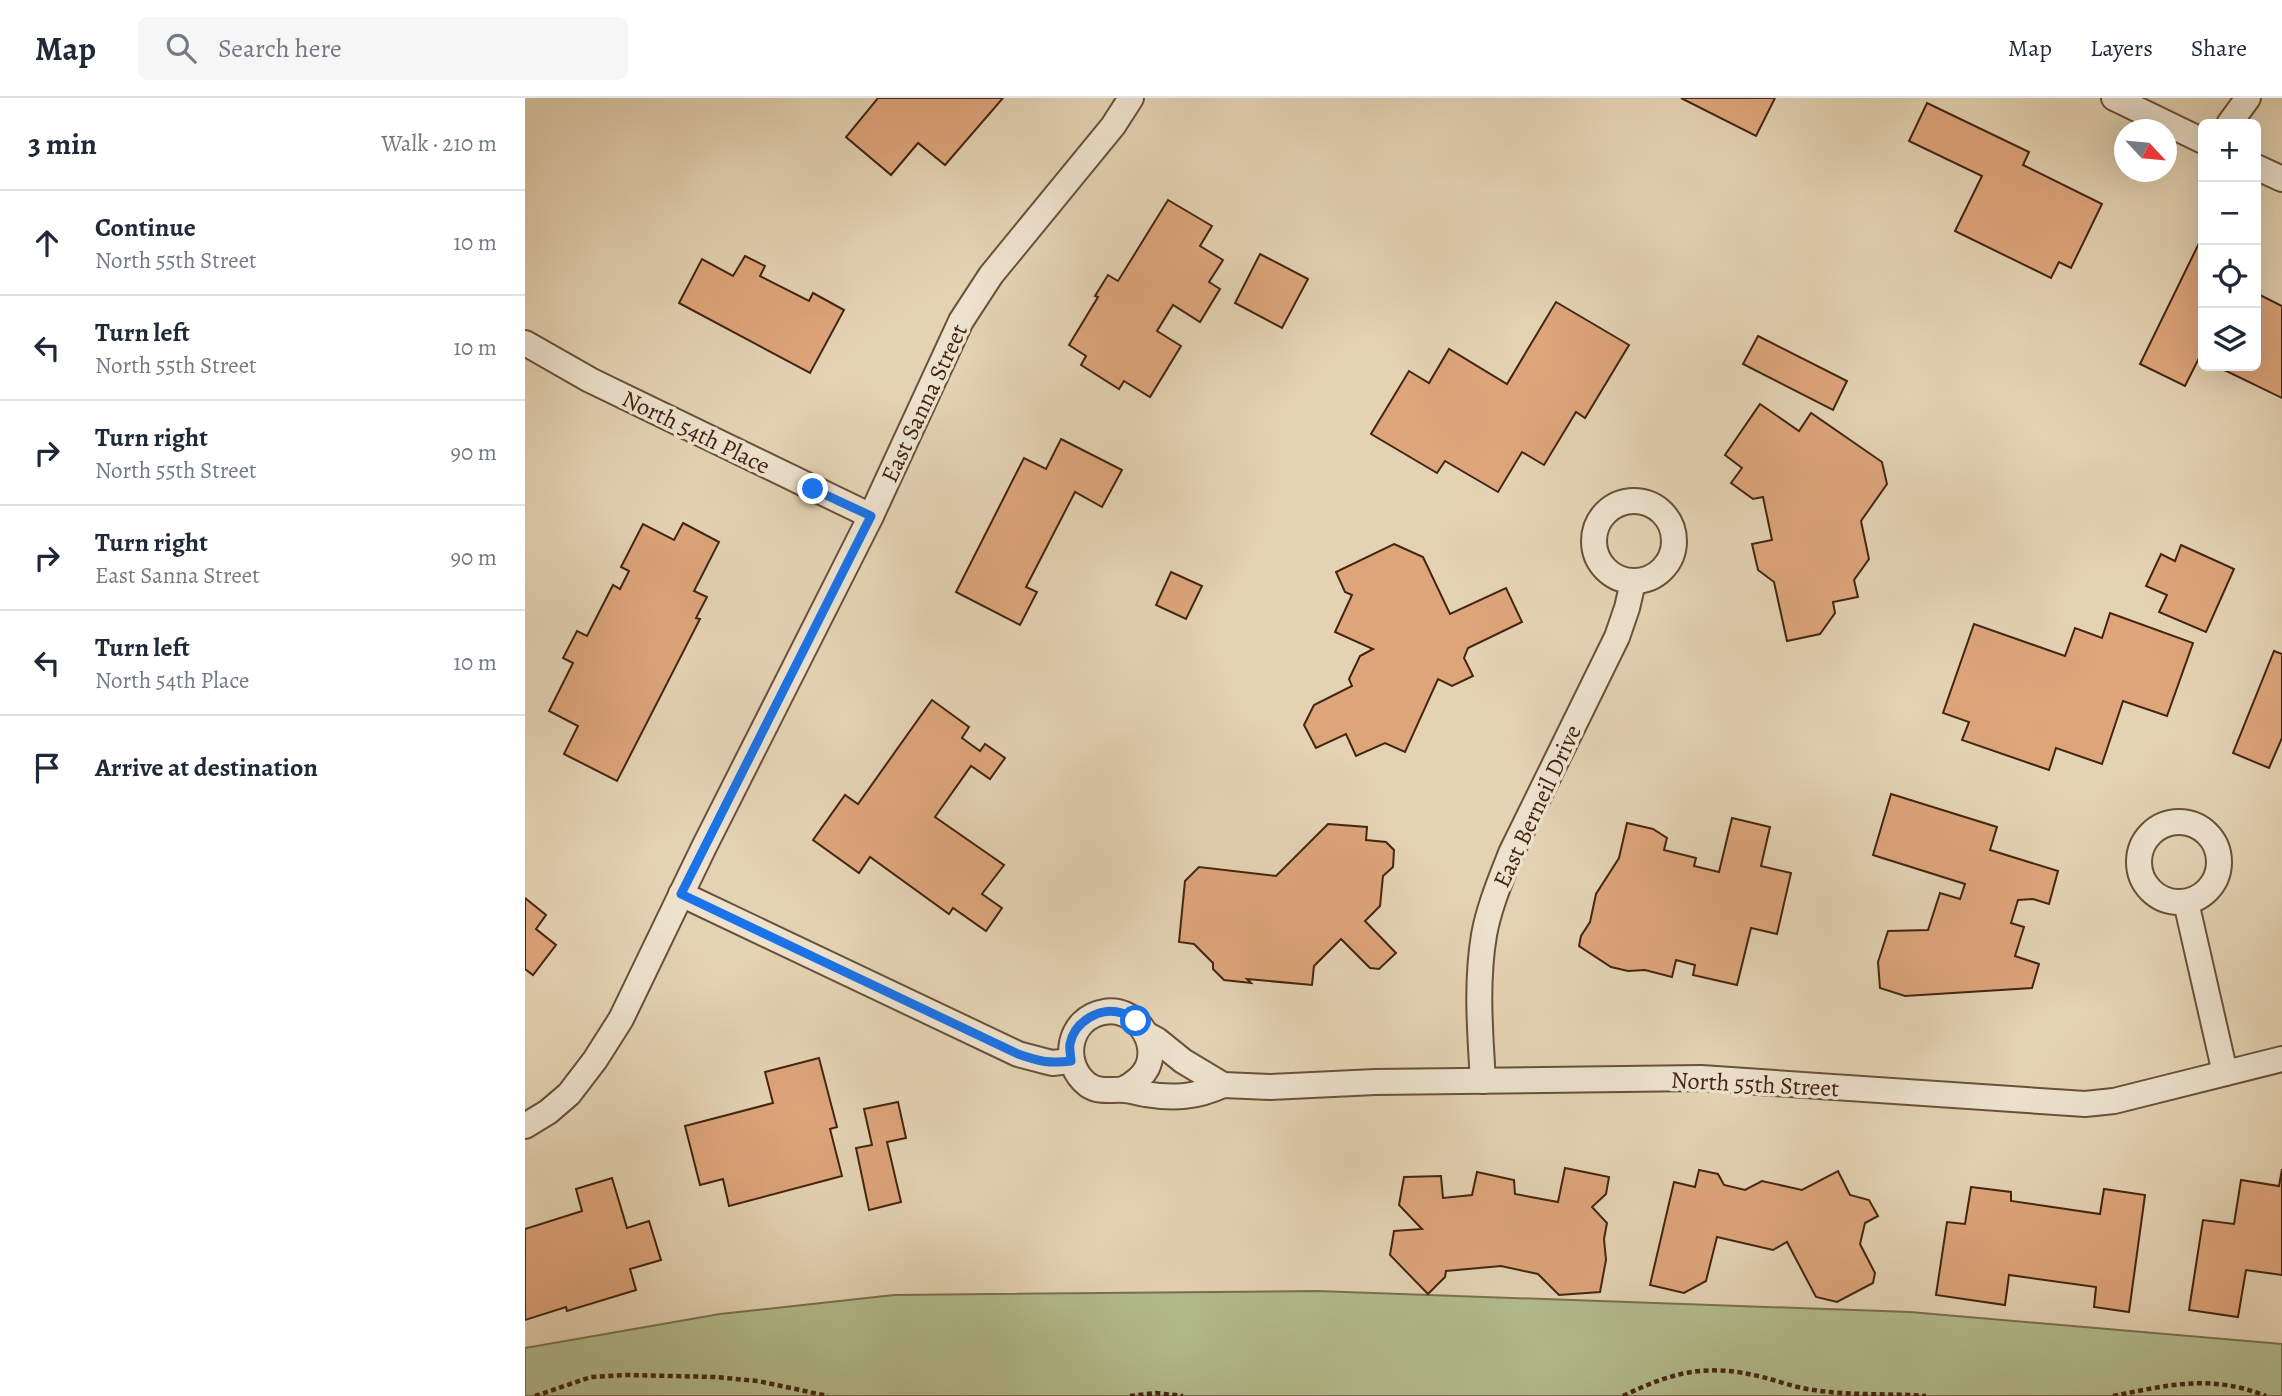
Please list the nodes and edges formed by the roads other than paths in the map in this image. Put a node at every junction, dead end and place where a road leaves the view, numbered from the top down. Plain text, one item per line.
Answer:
1 (1131, 98) edge
2 (2114, 98) edge
3 (2248, 98) edge
4 (2233, 119) edge
5 (2198, 139) edge
6 (2261, 169) edge
7 (2282, 179) edge
8 (525, 343) edge
9 (871, 516) junction
10 (1633, 582) dead end
11 (681, 894) junction
12 (2186, 902) dead end
13 (1146, 1034) junction
14 (2282, 1059) edge
15 (1071, 1061) junction
16 (2225, 1073) junction
17 (1483, 1081) junction
18 (1223, 1085) junction
19 (1124, 1090) junction
20 (525, 1126) edge

1 - 9 street, East Sanna Street
2 - 5 street
3 - 4 street
6 - 7 street
8 - 9 street, North 54th Place
9 - 11 street, East Sanna Street
10 - 17 street, East Berneil Drive
11 - 15 street
11 - 20 street, East Sanna Street
12 - 16 street
13 - 15 street, North 55th Street
13 - 18 street, North 55th Street
13 - 19 street
14 - 16 street, North 55th Street
15 - 19 street, North 55th Street
16 - 17 street, North 55th Street
17 - 18 street, North 55th Street
18 - 19 street, North 55th Street

